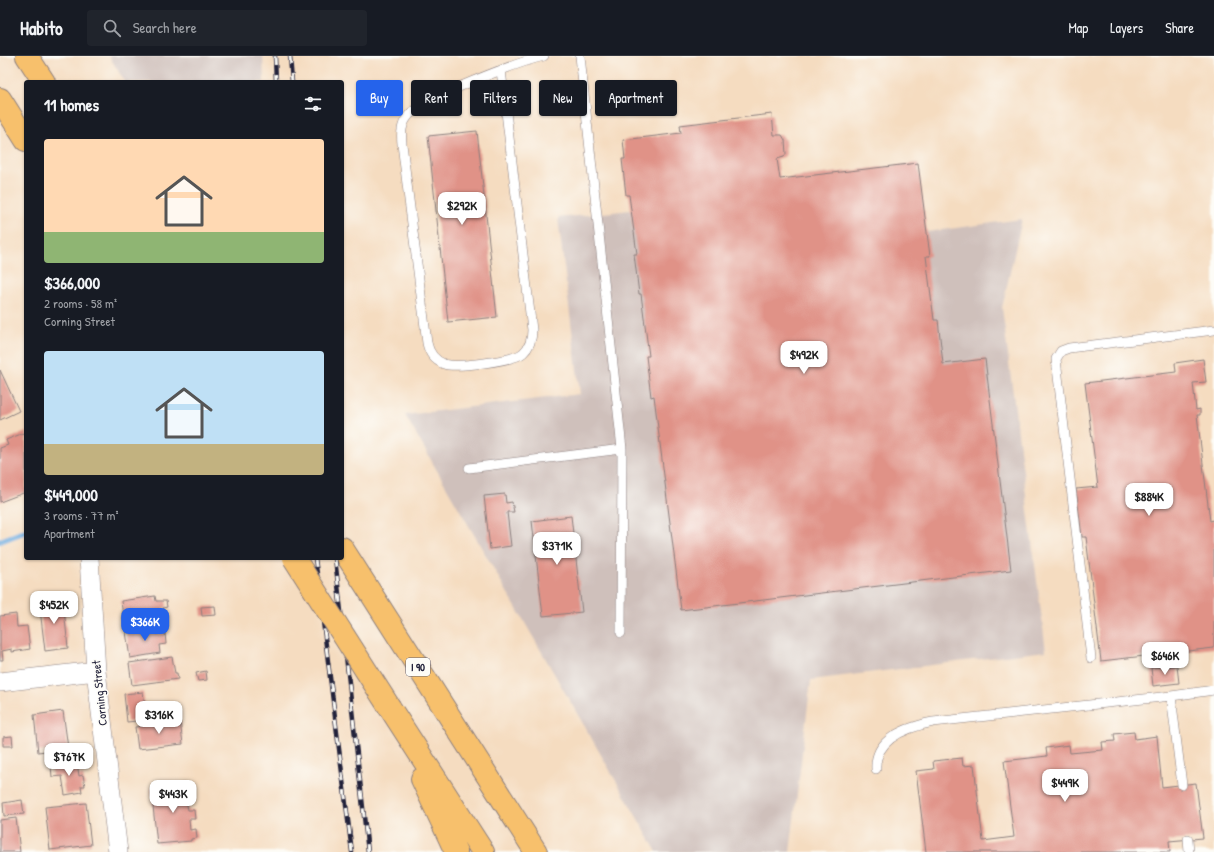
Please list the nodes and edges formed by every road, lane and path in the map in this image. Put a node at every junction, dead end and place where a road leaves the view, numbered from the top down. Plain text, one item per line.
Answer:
1 (27, 56) edge
2 (544, 56) edge
3 (580, 56) edge
4 (501, 70) junction
5 (43, 80) edge
6 (0, 99) edge
7 (24, 137) edge
8 (1214, 330) edge
9 (622, 449) junction
10 (469, 468) dead end
11 (344, 551) edge
12 (89, 560) edge
13 (295, 560) edge
14 (621, 633) dead end
15 (1091, 658) dead end
16 (96, 671) junction
17 (0, 682) edge
18 (1214, 690) edge
19 (1170, 696) junction
20 (390, 708) junction
21 (467, 743) junction
22 (876, 769) dead end
23 (1182, 785) dead end
24 (1188, 839) dead end
25 (118, 852) edge
26 (456, 852) edge
27 (483, 852) edge
28 (536, 852) edge
29 (546, 852) edge
30 (1189, 852) edge

1 - 5 highway
2 - 4 lane
3 - 9 lane
4 - 4 lane
6 - 7 highway
8 - 15 lane
9 - 10 lane
9 - 14 lane
11 - 21 highway, I 90
12 - 16 street, Corning Street
13 - 20 highway, bridge
16 - 17 street
16 - 25 street, Corning Street
18 - 19 lane
19 - 22 lane
19 - 23 lane
20 - 26 highway
20 - 27 highway
21 - 28 highway, I 90
21 - 29 highway
24 - 30 lane

